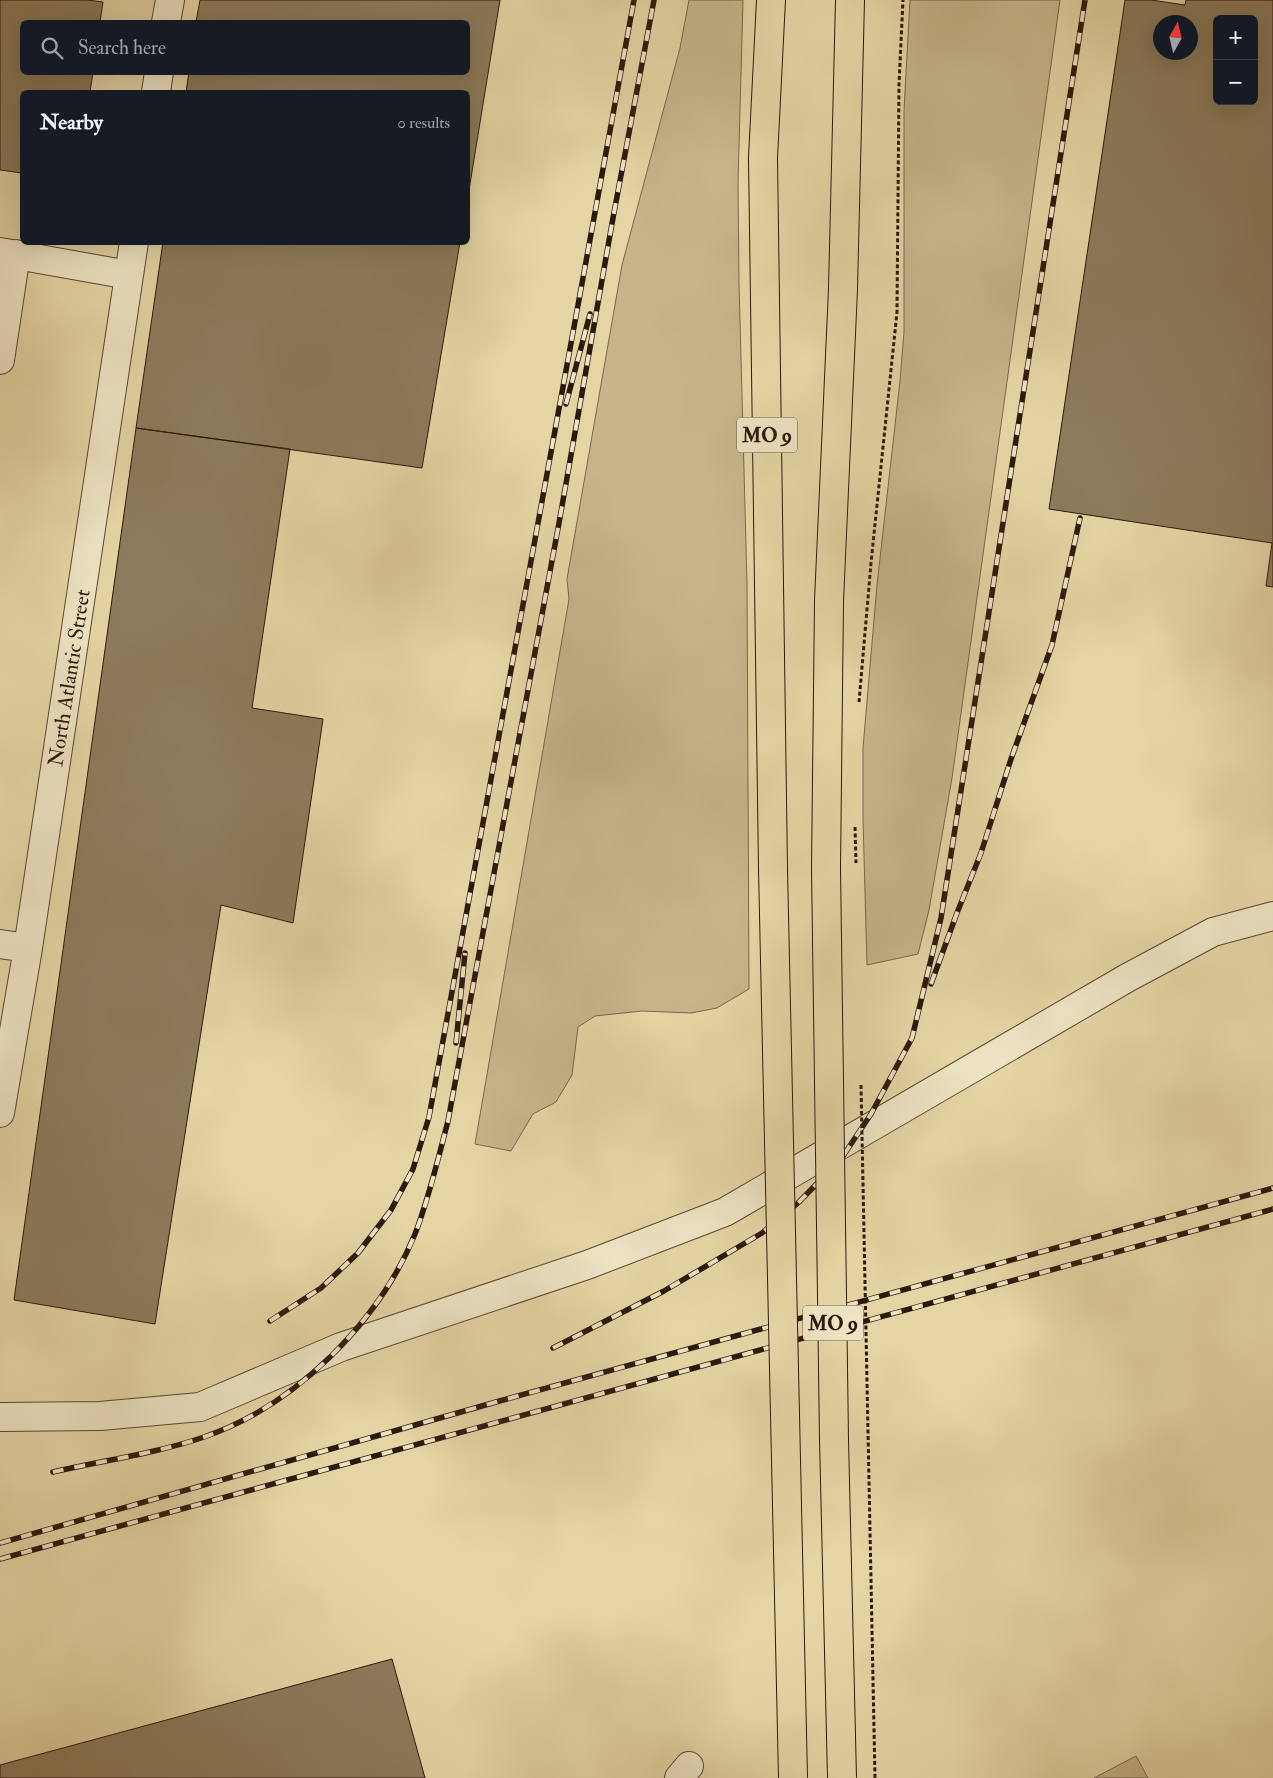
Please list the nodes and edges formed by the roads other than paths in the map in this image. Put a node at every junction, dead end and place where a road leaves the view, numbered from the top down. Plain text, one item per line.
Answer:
1 (170, 0) edge
2 (771, 0) edge
3 (850, 0) edge
4 (166, 20) edge
5 (159, 75) edge
6 (156, 90) edge
7 (134, 245) edge
8 (8, 253) edge
9 (129, 275) junction
10 (0, 360) edge
11 (1273, 916) edge
12 (0, 944) edge
13 (28, 948) junction
14 (0, 1113) edge
15 (0, 1418) edge
16 (793, 1778) edge
17 (842, 1778) edge

1 - 4 street
2 - 16 main road, MO 9, bridge
3 - 17 main road, MO 9, bridge
5 - 6 street
7 - 9 street, North Atlantic Street
8 - 9 street
8 - 10 street
9 - 13 street, North Atlantic Street
11 - 15 street
12 - 13 street
13 - 14 street, North Atlantic Street

